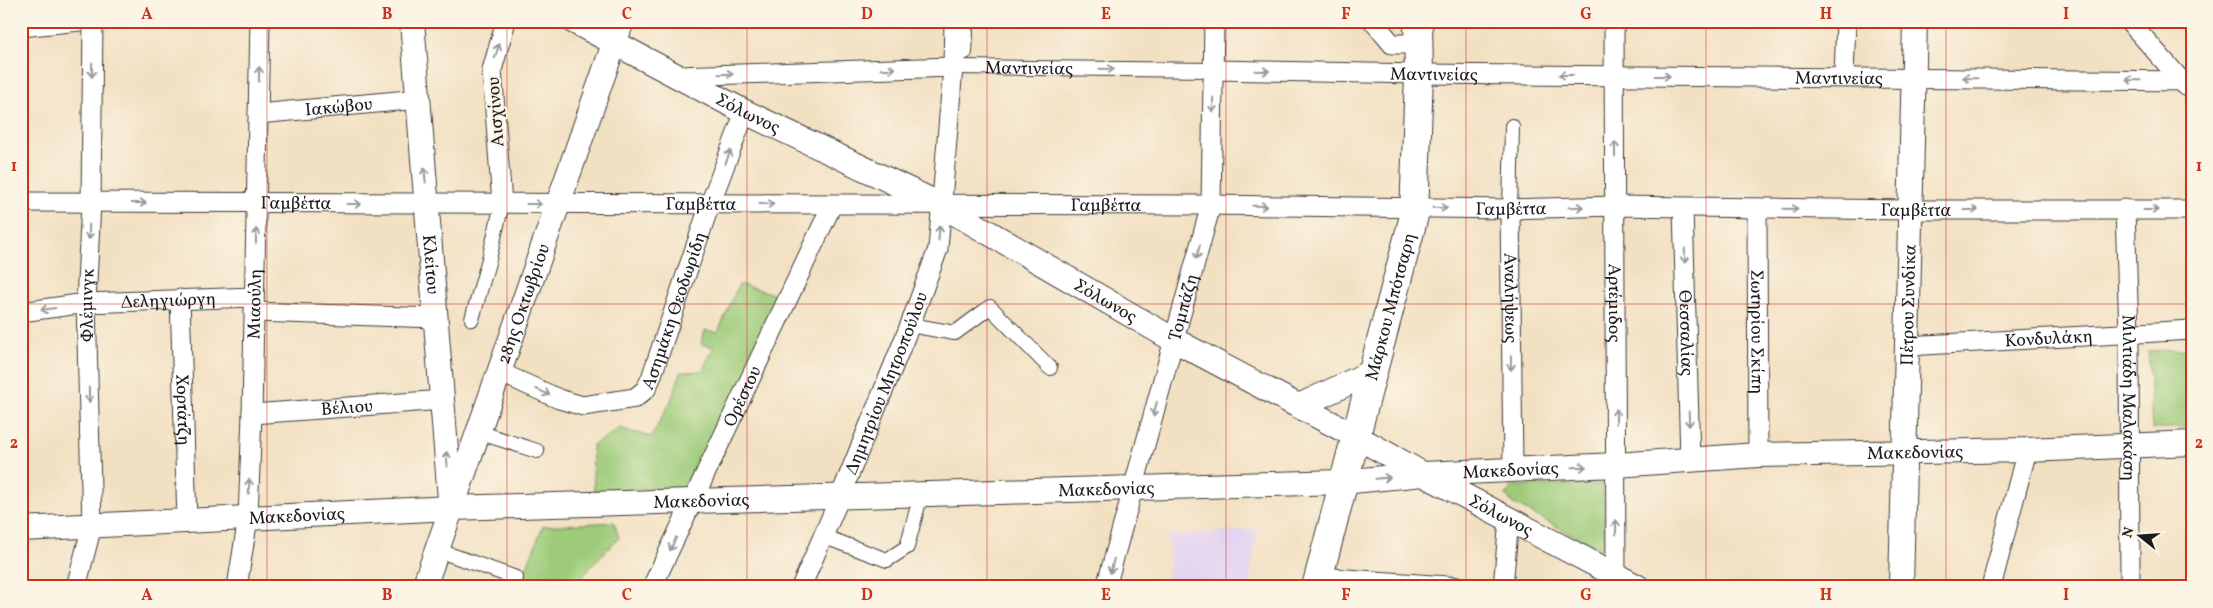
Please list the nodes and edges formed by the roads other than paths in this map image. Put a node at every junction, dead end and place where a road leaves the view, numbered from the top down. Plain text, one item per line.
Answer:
1 (80, 21) edge
2 (93, 21) edge
3 (260, 21) edge
4 (412, 21) edge
5 (506, 21) edge
6 (573, 21) edge
7 (1214, 21) edge
8 (1373, 21) edge
9 (1614, 21) edge
10 (1846, 21) edge
11 (1915, 21) edge
12 (2129, 21) edge
13 (957, 24) edge
14 (21, 27) edge
15 (618, 32) edge
16 (1418, 33) edge
17 (953, 64) junction
18 (1214, 70) junction
19 (1419, 74) junction
20 (1614, 75) junction
21 (677, 76) junction
22 (1844, 77) junction
23 (1913, 78) junction
24 (2188, 85) edge
25 (419, 99) junction
26 (745, 112) junction
27 (258, 114) junction
28 (1512, 126) dead end
29 (21, 202) edge
30 (90, 203) junction
31 (256, 203) junction
32 (427, 204) junction
33 (502, 204) junction
34 (558, 204) junction
35 (710, 204) junction
36 (832, 204) junction
37 (941, 205) junction
38 (1211, 205) junction
39 (1615, 206) junction
40 (1416, 208) junction
41 (1683, 208) junction
42 (1757, 208) junction
43 (1510, 209) junction
44 (1910, 210) junction
45 (2125, 210) junction
46 (2192, 210) edge
47 (180, 299) junction
48 (86, 303) junction
49 (254, 305) junction
50 (21, 312) edge
51 (436, 318) junction
52 (472, 320) dead end
53 (910, 325) junction
54 (2192, 330) edge
55 (2129, 334) junction
56 (1174, 340) junction
57 (1907, 346) junction
58 (1050, 368) dead end
59 (499, 372) junction
60 (1372, 372) junction
61 (443, 400) junction
62 (1299, 406) junction
63 (252, 414) junction
64 (478, 432) junction
65 (1355, 436) junction
66 (2192, 443) edge
67 (2129, 447) junction
68 (2027, 450) junction
69 (537, 451) dead end
70 (1904, 454) junction
71 (1758, 456) junction
72 (1690, 459) junction
73 (1616, 465) junction
74 (1513, 469) junction
75 (1423, 474) junction
76 (1342, 482) junction
77 (1133, 488) junction
78 (921, 494) junction
79 (840, 497) junction
80 (694, 501) junction
81 (451, 508) junction
82 (248, 518) junction
83 (1509, 519) junction
84 (187, 521) junction
85 (92, 526) junction
86 (21, 529) edge
87 (822, 536) junction
88 (437, 550) junction
89 (1616, 581) edge
90 (1317, 582) edge
91 (1372, 584) edge
92 (76, 587) edge
93 (237, 587) edge
94 (424, 587) edge
95 (513, 587) edge
96 (652, 587) edge
97 (801, 587) edge
98 (1106, 587) edge
99 (1462, 587) edge
100 (1503, 587) edge
101 (1638, 587) edge
102 (1901, 587) edge
103 (1991, 587) edge
104 (2130, 587) edge

1 - 14 street
2 -> 30 street, Φλέμινγκ
27 -> 3 street, Μιαούλη
4 - 25 street, Κλείτου
33 -> 5 street, Αισχίνου
6 - 15 street, Σόλωνος
7 - 18 street, Τομπάζη
8 - 16 street
9 - 20 street, Αρτέμιδος
10 - 22 street
11 - 23 street, Πέτρου Συνδίκα
12 - 24 street
13 - 17 street, Δημητρίου Μητροπούλου
15 - 21 street, Σόλωνος
15 - 34 street, 28ης Οκτωβρίου
16 - 19 main road, Μάρκου Μπότσαρη
17 -> 18 street, Μαντινείας
21 -> 17 street, Μαντινείας
17 - 37 street, Δημητρίου Μητροπούλου
18 -> 19 street, Μαντινείας
18 -> 38 street, Τομπάζη
20 -> 19 street, Μαντινείας
19 - 40 main road, Μάρκου Μπότσαρη
20 -> 22 street, Μαντινείας
39 -> 20 street, Αρτέμιδος
21 - 26 street, Σόλωνος
22 - 23 street, Μαντινείας
24 -> 23 street, Μαντινείας
23 - 44 street, Πέτρου Συνδίκα
25 - 27 street, Ιακώβου
32 -> 25 street, Κλείτου
35 -> 26 street, Ασημάκη Θεοδωρίδη
26 - 37 street, Σόλωνος
27 - 31 street, Μιαούλη
28 - 43 street, Αναλήψεως
29 - 30 street, Γαμβέττα
30 -> 31 street, Γαμβέττα
30 -> 48 street, Φλέμινγκ
31 -> 32 street, Γαμβέττα
49 -> 31 street, Μιαούλη
32 - 33 street, Γαμβέττα
32 - 51 street, Κλείτου
33 -> 34 street, Γαμβέττα
33 - 52 street
34 - 35 street, Γαμβέττα
34 - 59 street, 28ης Οκτωβρίου
35 -> 36 street, Γαμβέττα
59 -> 35 street, Ασημάκη Θεοδωρίδη
36 - 37 street, Γαμβέττα
36 - 80 street, Ορέστου
37 - 38 street, Γαμβέττα
53 -> 37 street, Δημητρίου Μητροπούλου
37 - 56 street, Σόλωνος
38 -> 40 street, Γαμβέττα
38 -> 56 street, Τομπάζη
39 - 41 street, Γαμβέττα
43 -> 39 street, Γαμβέττα
73 -> 39 street, Αρτέμιδος
40 -> 43 street, Γαμβέττα
40 - 60 main road, Μάρκου Μπότσαρη
41 - 42 street, Γαμβέττα
41 -> 72 street, Θεσσαλίας
42 -> 44 street, Γαμβέττα
42 - 71 street, Σωτηρίου Σκίπη
43 -> 74 street, Αναλήψεως
44 -> 45 street, Γαμβέττα
44 - 57 street, Πέτρου Συνδίκα
45 -> 46 street, Γαμβέττα
45 - 55 street, Μιλτιάδη Μαλακάση
47 - 48 street, Δεληγιώργη
47 - 49 street, Δεληγιώργη
47 - 84 street, Χορτάτζη
48 -> 50 street, Δεληγιώργη
48 -> 85 street, Φλέμινγκ
49 - 51 street, Δεληγιώργη
49 - 63 street, Μιαούλη
51 - 61 street, Κλείτου
53 - 58 street
53 - 79 street, Δημητρίου Μητροπούλου
54 - 55 street, Κονδυλάκη
55 - 57 street, Κονδυλάκη
55 - 67 street, Μιλτιάδη Μαλακάση
56 - 62 street, Σόλωνος
56 -> 77 street, Τομπάζη
57 - 70 street, Πέτρου Συνδίκα
59 - 64 street, 28ης Οκτωβρίου
60 - 62 street
60 - 65 main road, Μάρκου Μπότσαρη
61 - 63 street, Βέλιου
81 -> 61 street, Κλείτου
62 - 65 street, Σόλωνος
82 -> 63 street, Μιαούλη
64 - 69 street
64 - 81 street, 28ης Οκτωβρίου
65 - 75 street, Σόλωνος
65 - 76 main road, Μάρκου Μπότσαρη
66 - 67 street, Μακεδονίας
67 - 68 street, Μακεδονίας
67 - 104 street, Μιλτιάδη Μαλακάση
68 - 70 street, Μακεδονίας
68 - 103 street
70 - 71 street, Μακεδονίας
70 - 102 street, Πέτρου Συνδίκα
71 - 72 street, Μακεδονίας
72 - 73 street, Μακεδονίας
74 -> 73 street, Μακεδονίας
89 -> 73 street, Αρτέμιδος
74 - 75 street, Μακεδονίας
76 -> 75 street, Μακεδονίας
75 - 83 street, Σόλωνος
76 - 77 street, Μακεδονίας
76 - 90 main road, Μάρκου Μπότσαρη
77 - 78 street, Μακεδονίας
77 -> 98 street, Τομπάζη
78 - 79 street, Μακεδονίας
78 - 87 street
79 - 80 street, Μακεδονίας
79 - 87 street, Δημητρίου Μητροπούλου
80 - 81 street, Μακεδονίας
80 -> 96 street, Ορέστου
81 - 82 street, Μακεδονίας
81 - 88 street, 28ης Οκτωβρίου
82 - 84 street, Μακεδονίας
82 - 93 street, Μιαούλη
83 - 89 street, Σόλωνος
83 - 100 street
84 - 85 street, Μακεδονίας
85 - 86 street, Μακεδονίας
85 - 92 street, Φλέμινγκ
87 - 97 street, Δημητρίου Μητροπούλου
88 - 94 street, 28ης Οκτωβρίου
88 - 95 street
89 - 101 street, Σόλωνος
90 - 91 street
91 - 99 street

